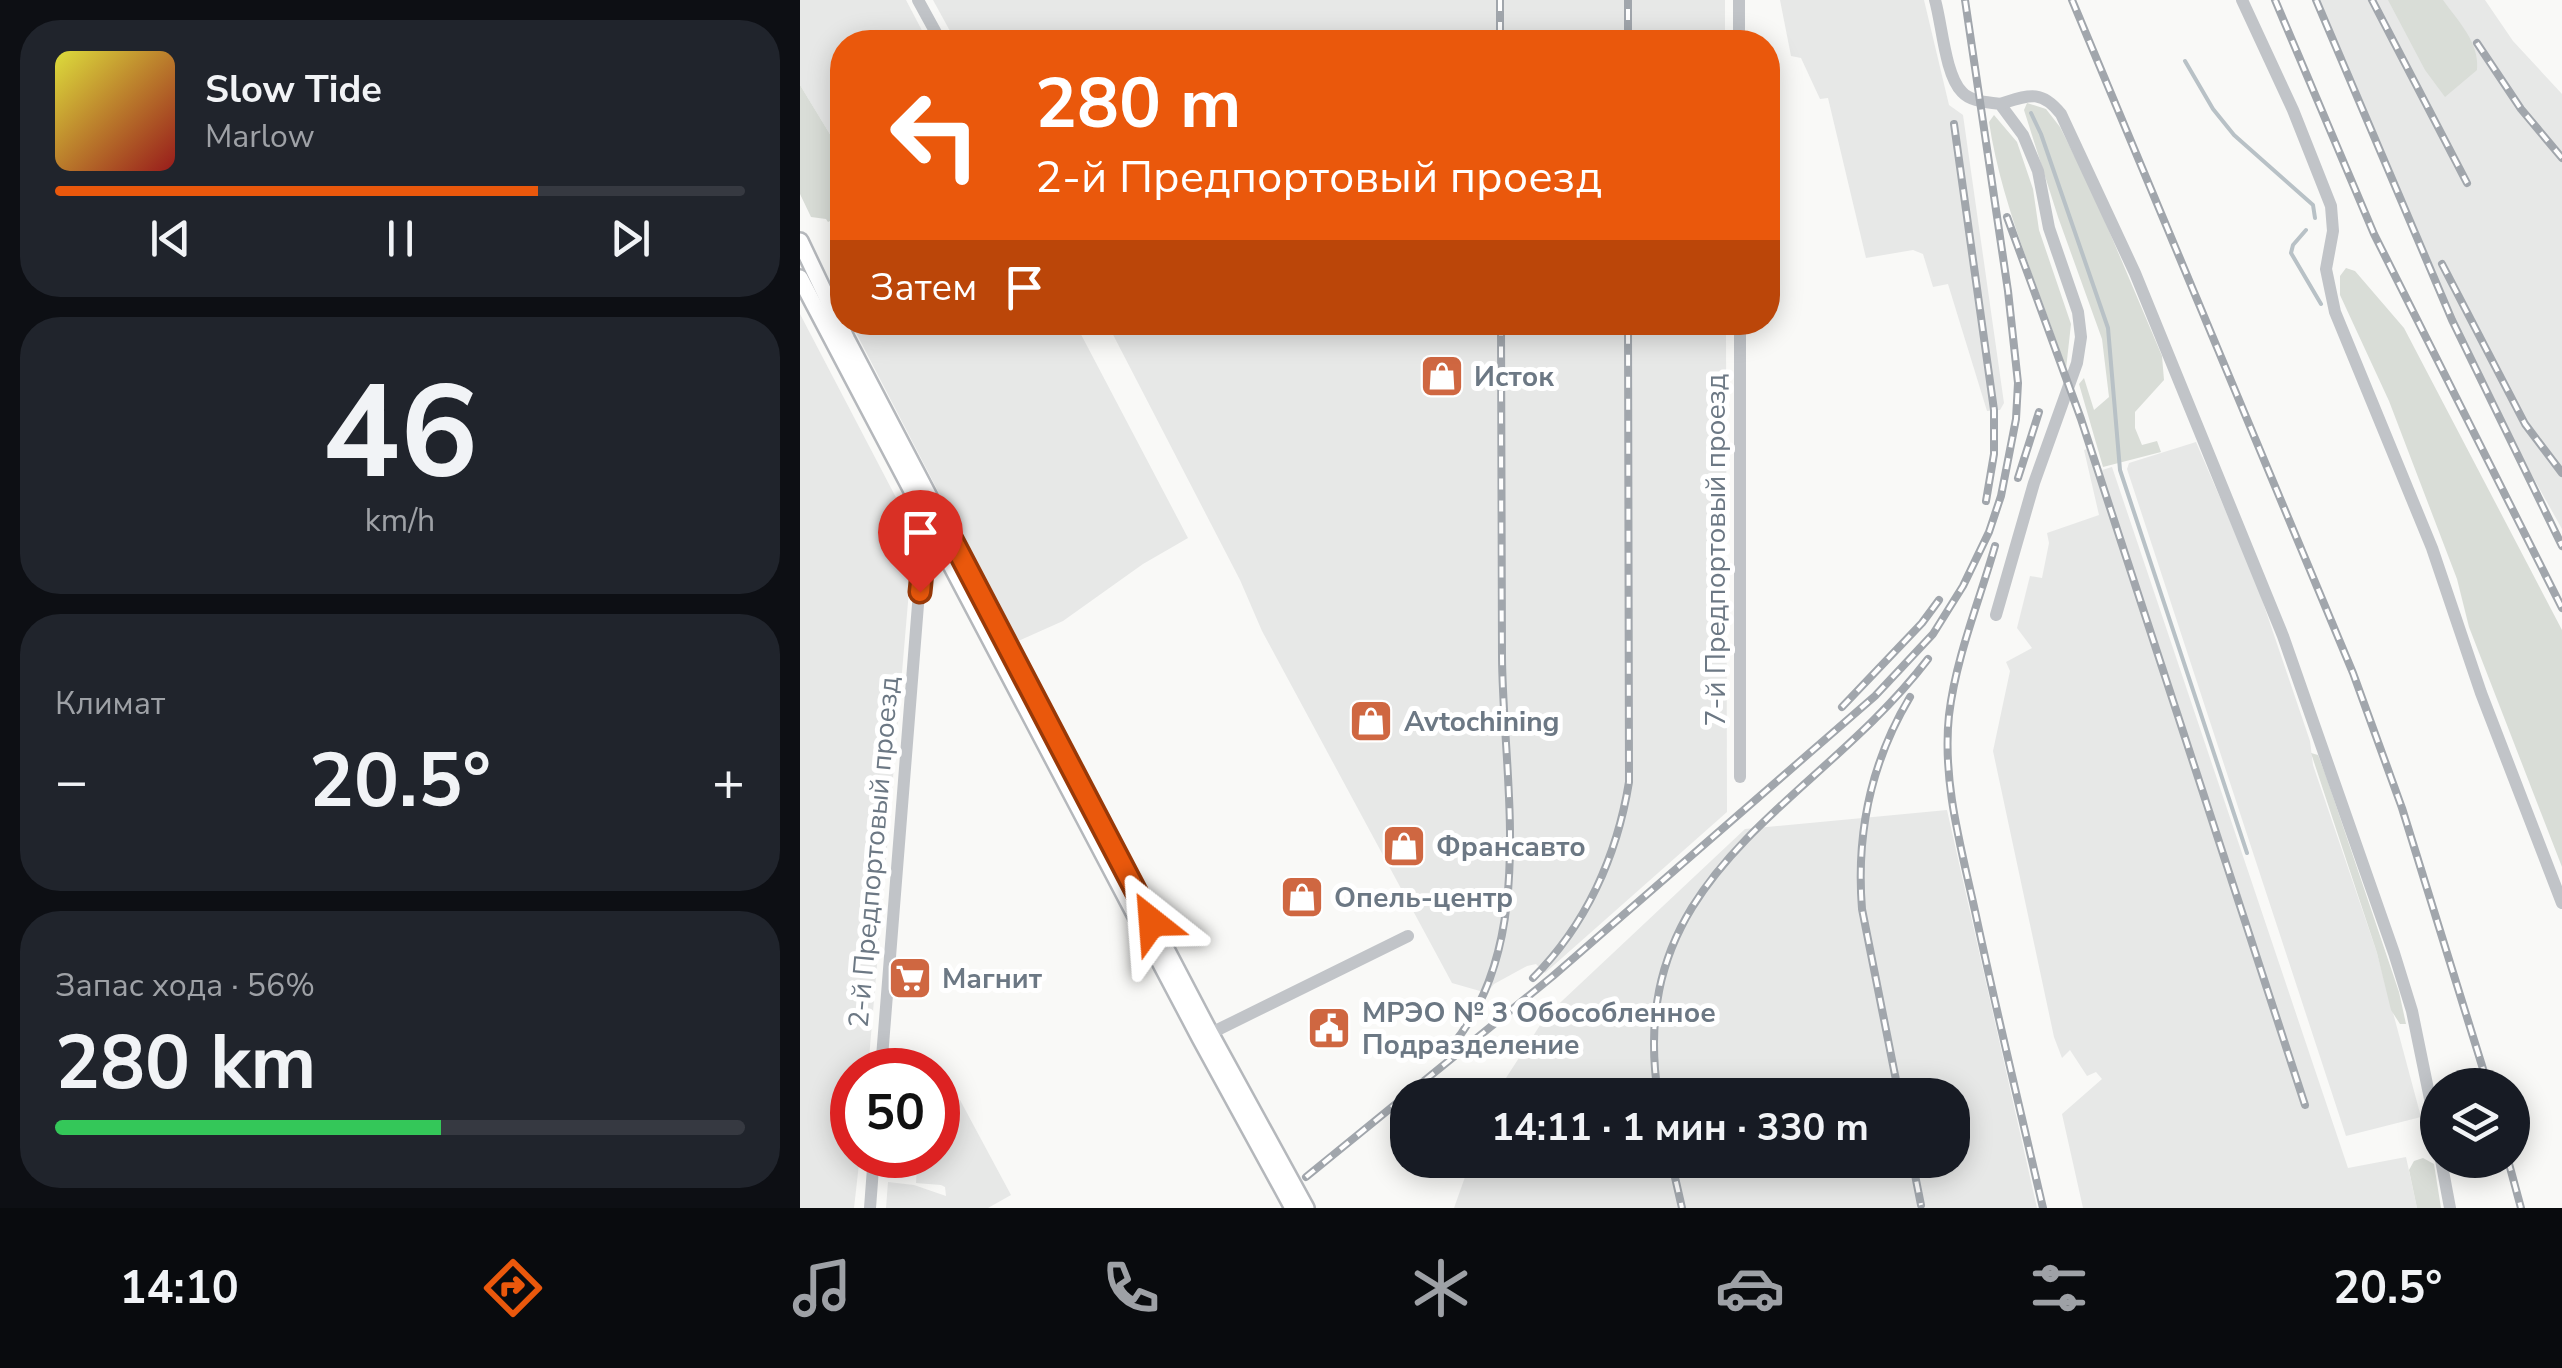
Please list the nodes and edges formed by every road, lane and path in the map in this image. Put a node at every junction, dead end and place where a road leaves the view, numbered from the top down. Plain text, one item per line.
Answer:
1 (918, 0) edge
2 (1738, 0) edge
3 (1935, 0) edge
4 (2242, 0) edge
5 (934, 30) edge
6 (1739, 30) edge
7 (2000, 104) junction
8 (800, 241) edge
9 (800, 278) edge
10 (830, 304) edge
11 (830, 332) edge
12 (832, 335) edge
13 (845, 335) edge
14 (1740, 335) edge
15 (941, 531) junction
16 (1996, 615) dead end
17 (1740, 777) dead end
18 (2562, 903) edge
19 (1408, 936) dead end
20 (1206, 1036) junction
21 (883, 1048) edge
22 (2424, 1068) edge
23 (872, 1178) edge
24 (2444, 1178) edge
25 (870, 1208) edge
26 (1294, 1208) edge
27 (1306, 1208) edge
28 (2450, 1208) edge

1 - 5 street
2 - 6 street
3 - 7 street
4 - 18 street
7 - 16 street
7 - 22 street
8 - 10 main road
9 - 11 main road
12 - 15 main road
13 - 15 main road
14 - 17 street, 7-й Предпортовый проезд
15 - 20 main road
15 - 21 street, 2-й Предпортовый проезд
19 - 20 street
20 - 26 main road
20 - 27 main road
23 - 25 street
24 - 28 street

